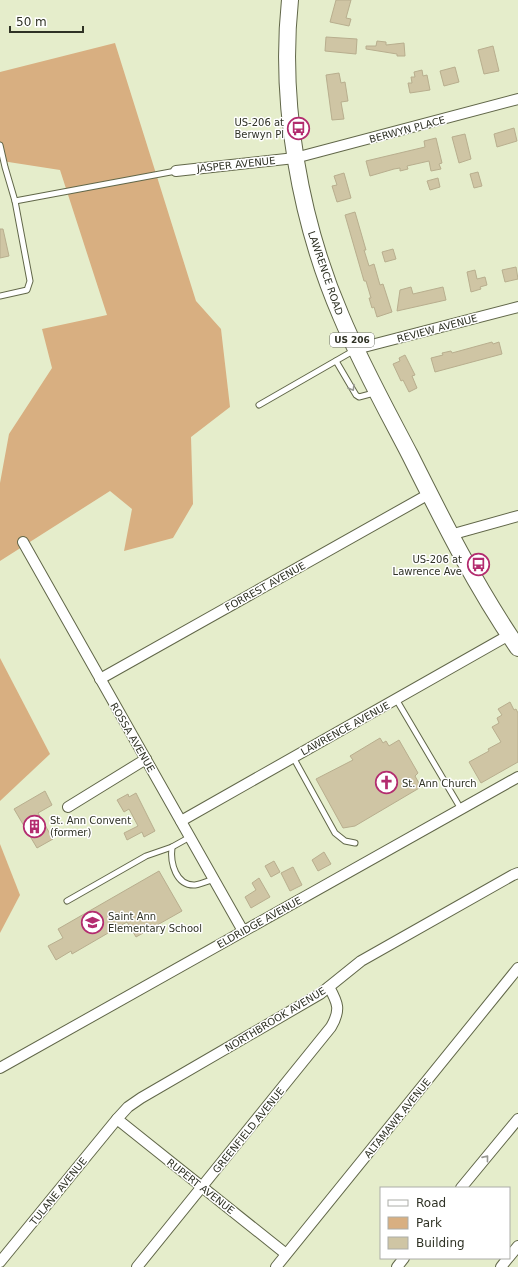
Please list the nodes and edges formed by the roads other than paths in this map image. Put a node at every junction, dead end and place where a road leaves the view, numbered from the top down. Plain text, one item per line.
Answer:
1 (290, 0) edge
2 (518, 99) edge
3 (0, 145) edge
4 (295, 158) junction
5 (176, 171) joint
6 (15, 201) junction
7 (0, 296) edge
8 (518, 307) edge
9 (356, 349) junction
10 (336, 361) junction
11 (378, 392) junction
12 (259, 405) dead end
13 (429, 494) junction
14 (518, 516) edge
15 (450, 535) junction
16 (22, 542) dead end
17 (514, 642) edge
18 (100, 679) junction
19 (396, 700) junction
20 (293, 757) junction
21 (146, 760) junction
22 (518, 776) edge
23 (68, 807) dead end
24 (461, 809) junction
25 (181, 821) junction
26 (190, 837) junction
27 (355, 843) dead end
28 (172, 847) junction
29 (518, 873) edge
30 (214, 879) junction
31 (67, 901) dead end
32 (243, 931) junction
33 (518, 968) edge
34 (329, 987) junction
35 (0, 1068) edge
36 (117, 1119) junction
37 (518, 1119) edge
38 (202, 1187) junction
39 (463, 1187) edge
40 (518, 1246) edge
41 (286, 1254) junction
42 (510, 1255) edge
43 (403, 1259) edge
44 (506, 1259) edge
45 (0, 1262) edge
46 (137, 1267) edge
47 (276, 1267) edge
48 (397, 1267) edge
49 (500, 1267) edge

1 - 4 main road, LAWRENCE ROAD / US 206
2 - 4 street, BERWYN PLACE
3 - 6 lane
4 - 5 street, JASPER AVENUE
4 - 9 main road, LAWRENCE ROAD / US 206
5 - 6 lane
6 - 7 lane
8 - 9 street, REVIEW AVENUE
9 - 10 lane
9 - 11 main road, LAWRENCE ROAD / US 206
10 -> 11 lane
10 - 12 lane
11 - 13 main road, LAWRENCE ROAD / US 206
13 - 15 main road, LAWRENCE ROAD / US 206
13 - 18 street, FORREST AVENUE
14 - 15 street
15 - 17 main road, LAWRENCE ROAD / US 206
16 - 18 street, ROSSA AVENUE
17 - 19 street, LAWRENCE AVENUE
18 - 21 street, ROSSA AVENUE
19 - 20 street, LAWRENCE AVENUE
19 - 24 lane
20 - 25 street, LAWRENCE AVENUE
20 - 27 lane
21 - 23 street
21 - 25 street, ROSSA AVENUE
22 - 24 street, ELDRIDGE AVENUE
24 - 32 street, ELDRIDGE AVENUE
25 - 26 street, ROSSA AVENUE
26 - 28 lane
26 - 30 street, ROSSA AVENUE
28 - 30 lane
28 - 31 lane
29 - 34 street, NORTHBROOK AVENUE
30 - 32 street, ROSSA AVENUE
32 - 35 street, ELDRIDGE AVENUE
33 - 41 street, ALTAMAWR AVENUE
34 - 36 street, NORTHBROOK AVENUE
34 - 38 street, GREENFIELD AVENUE
36 - 38 street, RUPERT AVENUE
36 - 45 street, TULANE AVENUE
39 -> 37 street
38 - 41 street, RUPERT AVENUE
38 - 46 street, GREENFIELD AVENUE
40 - 42 street
41 - 47 street, ALTAMAWR AVENUE
43 - 48 street
44 - 49 street

